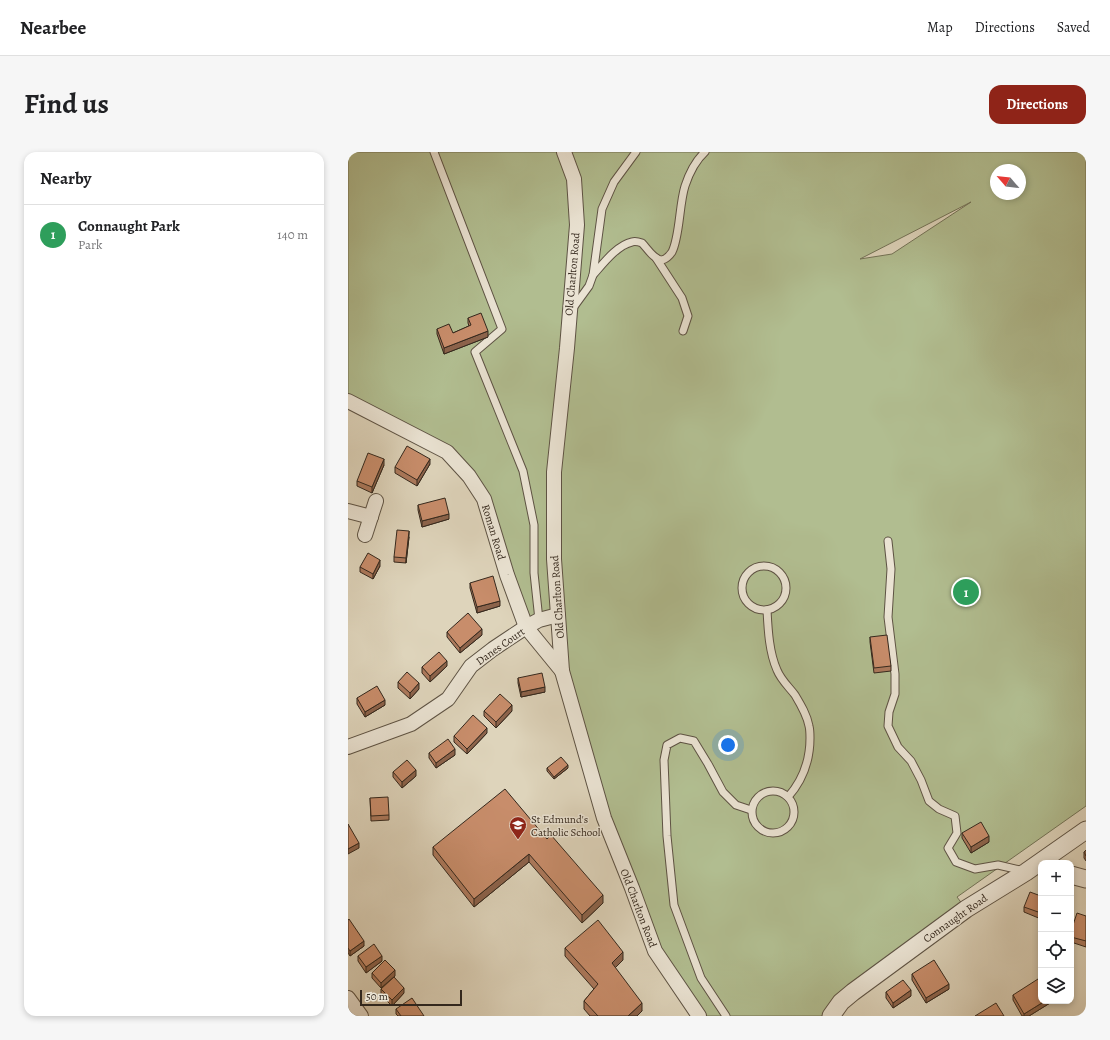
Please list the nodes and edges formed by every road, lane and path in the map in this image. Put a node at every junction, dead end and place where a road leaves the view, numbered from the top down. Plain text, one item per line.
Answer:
1 (434, 152) edge
2 (564, 152) edge
3 (636, 152) edge
4 (704, 152) edge
5 (656, 258) junction
6 (593, 275) junction
7 (569, 313) junction
8 (683, 330) dead end
9 (348, 401) edge
10 (376, 502) dead end
11 (348, 511) edge
12 (371, 517) junction
13 (365, 535) dead end
14 (888, 541) dead end
15 (767, 610) junction
16 (558, 615) junction
17 (539, 620) junction
18 (526, 627) junction
19 (562, 671) junction
20 (348, 747) edge
21 (788, 797) junction
22 (751, 810) junction
23 (1086, 830) edge
24 (1035, 867) edge
25 (1074, 876) edge
26 (1086, 879) edge
27 (348, 998) edge
28 (362, 1016) edge
29 (698, 1016) edge
30 (726, 1016) edge
31 (831, 1016) edge

1 - 17 lane
2 - 7 street, Old Charlton Road
3 - 6 lane
4 - 5 lane
5 - 6 lane
5 - 8 lane
6 - 7 lane
7 - 16 street, Old Charlton Road
9 - 18 street, Roman Road
10 - 12 street
11 - 12 street
12 - 13 street
14 - 24 lane
15 - 15 lane
15 - 21 lane
16 - 17 street, Danes Court
16 - 19 street, Old Charlton Road
17 - 18 street, Danes Court
18 - 19 street, Roman Road
18 - 20 street, Danes Court
19 - 29 street, Old Charlton Road
21 - 22 lane
21 - 22 lane
22 - 30 lane
23 - 24 street, Connaught Road
24 - 31 street, Connaught Road
25 - 26 street
27 - 28 street

